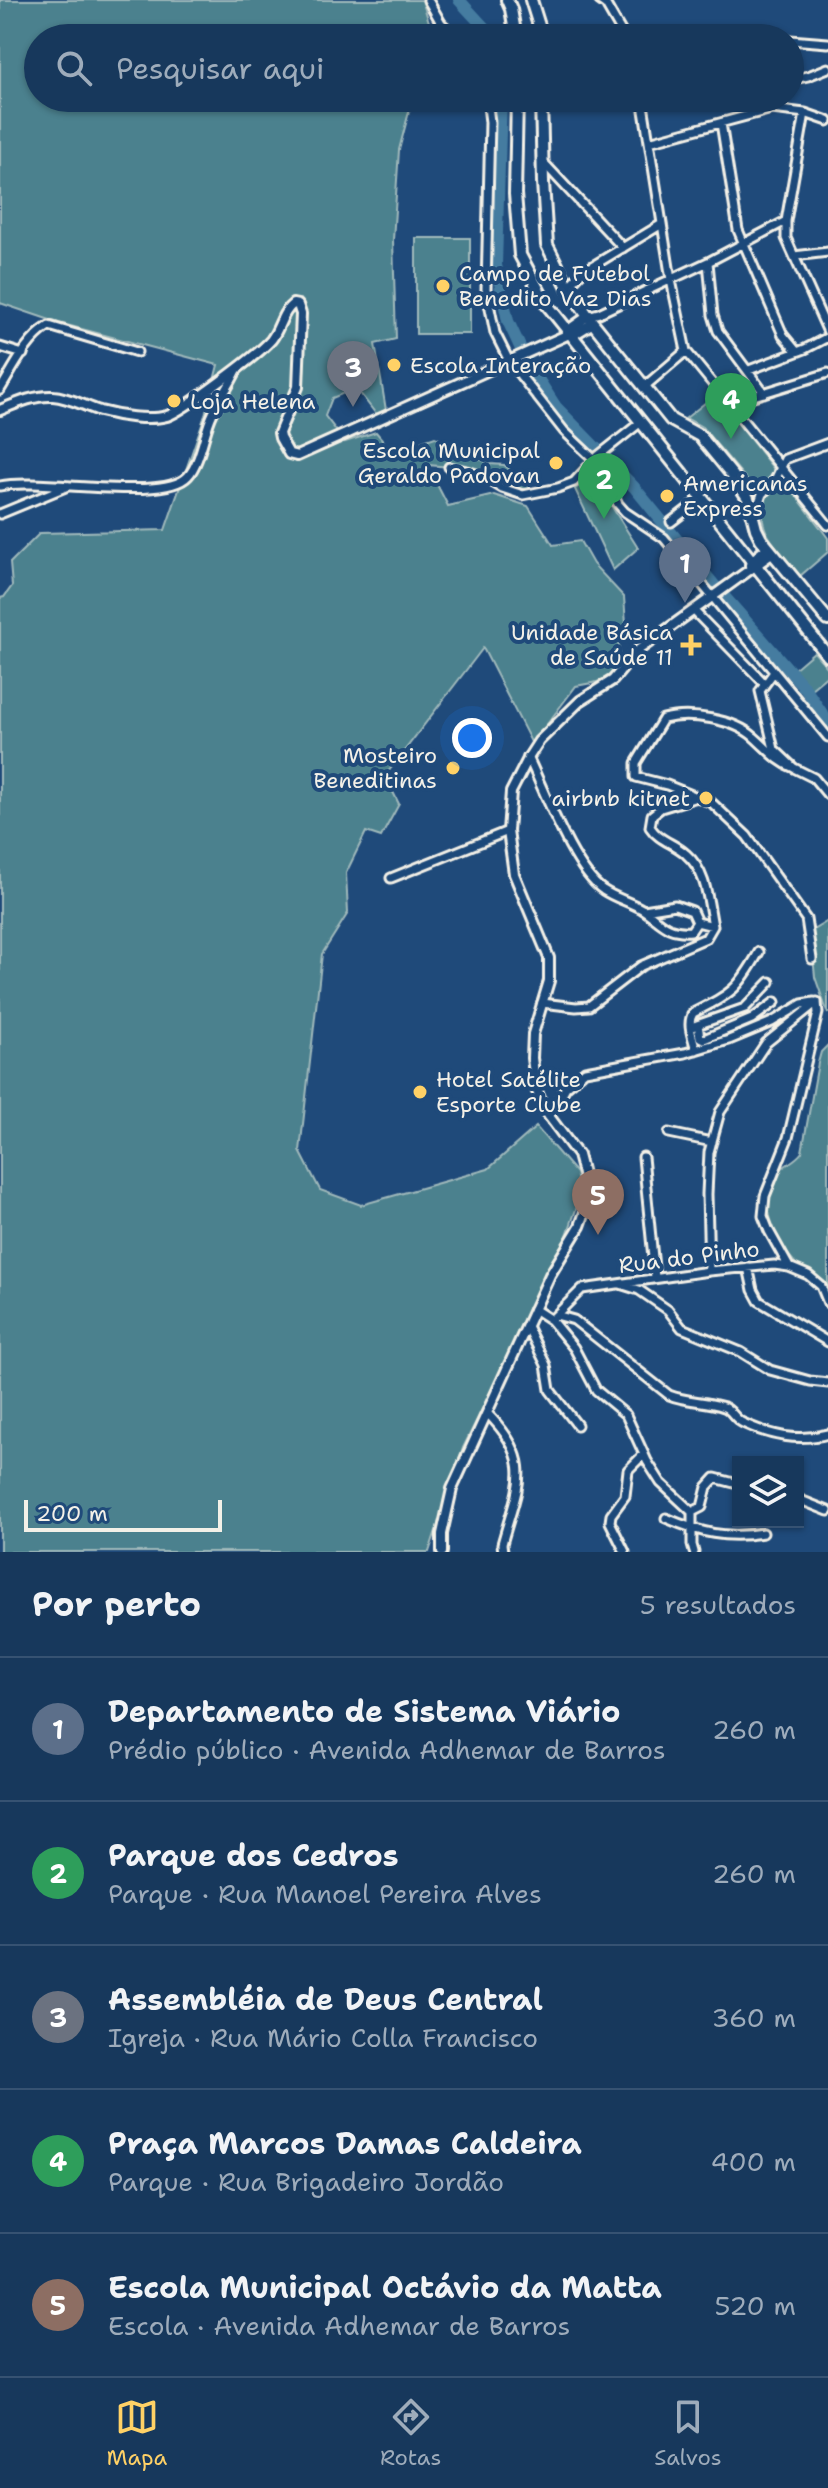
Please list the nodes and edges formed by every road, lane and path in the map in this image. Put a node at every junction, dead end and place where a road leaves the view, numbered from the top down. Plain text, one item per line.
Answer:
1 (428, 0) edge
2 (507, 0) edge
3 (531, 0) edge
4 (599, 0) edge
5 (442, 24) edge
6 (514, 24) edge
7 (538, 24) edge
8 (617, 24) edge
9 (804, 41) edge
10 (828, 43) edge
11 (828, 68) edge
12 (804, 77) edge
13 (489, 112) edge
14 (517, 112) edge
15 (541, 112) edge
16 (644, 112) edge
17 (761, 112) edge
18 (797, 112) edge
19 (805, 113) junction
20 (828, 121) edge
21 (721, 123) junction
22 (649, 142) junction
23 (542, 161) junction
24 (786, 221) junction
25 (662, 224) junction
26 (743, 243) junction
27 (623, 248) junction
28 (828, 252) edge
29 (794, 256) junction
30 (708, 262) junction
31 (671, 280) junction
32 (568, 287) junction
33 (593, 317) junction
34 (569, 334) junction
35 (828, 335) edge
36 (0, 347) edge
37 (686, 351) junction
38 (137, 352) dead end
39 (797, 352) junction
40 (23, 354) junction
41 (514, 359) junction
42 (238, 368) junction
43 (749, 370) junction
44 (828, 373) edge
45 (644, 387) junction
46 (0, 390) edge
47 (764, 393) junction
48 (732, 407) junction
49 (0, 410) edge
50 (641, 422) junction
51 (828, 443) edge
52 (596, 458) junction
53 (449, 467) dead end
54 (781, 468) junction
55 (71, 485) junction
56 (0, 486) edge
57 (702, 498) junction
58 (0, 514) edge
59 (753, 519) junction
60 (671, 522) dead end
61 (828, 525) edge
62 (767, 546) junction
63 (750, 563) junction
64 (714, 596) junction
65 (824, 606) edge
66 (694, 611) junction
67 (828, 620) edge
68 (828, 656) edge
69 (774, 672) junction
70 (765, 684) junction
71 (828, 737) edge
72 (528, 757) junction
73 (794, 768) junction
74 (828, 795) edge
75 (697, 797) junction
76 (508, 831) junction
77 (391, 878) dead end
78 (644, 910) junction
79 (697, 922) junction
80 (713, 926) junction
81 (759, 952) dead end
82 (812, 959) dead end
83 (770, 982) dead end
84 (775, 1002) dead end
85 (817, 1002) junction
86 (542, 1003) junction
87 (694, 1026) junction
88 (696, 1050) junction
89 (549, 1117) junction
90 (669, 1133) dead end
91 (712, 1142) junction
92 (643, 1157) dead end
93 (748, 1267) junction
94 (789, 1267) junction
95 (709, 1271) junction
96 (655, 1278) junction
97 (618, 1283) junction
98 (828, 1303) edge
99 (534, 1309) junction
100 (553, 1318) junction
101 (527, 1326) junction
102 (828, 1342) edge
103 (828, 1383) edge
104 (487, 1413) junction
105 (577, 1425) dead end
106 (828, 1434) edge
107 (644, 1454) junction
108 (732, 1482) edge
109 (804, 1501) edge
110 (702, 1507) junction
111 (828, 1511) edge
112 (692, 1512) junction
113 (666, 1518) dead end
114 (693, 1529) junction
115 (763, 1533) dead end
116 (442, 1552) edge
117 (503, 1552) edge
118 (625, 1552) edge
119 (694, 1552) edge

1 - 5 street
2 - 6 main road
3 - 7 main road
4 - 8 street
9 - 10 street
11 - 12 street
13 - 41 street
14 - 34 main road
15 - 23 main road
16 - 22 street
17 - 21 street
18 - 19 street
19 - 20 street
19 - 24 street
21 - 22 street
21 - 26 street
22 - 25 street
23 - 27 street
23 - 32 main road
24 - 26 street
24 - 29 street
25 - 27 street
25 - 31 street
26 - 30 street
26 - 39 street
27 - 32 street
28 - 29 street
29 - 35 street
30 - 31 street
30 - 43 street
31 - 33 street
31 - 37 street
32 - 33 main road
33 - 34 street
33 - 45 main road
34 - 41 street
34 - 50 main road
35 - 39 street
36 - 40 street
37 - 45 street
37 - 48 street
38 - 40 street
39 - 43 street
40 - 46 street
41 - 42 street
41 - 52 street
42 - 49 street
42 - 55 street
43 - 47 street
44 - 47 street
45 - 59 main road
47 - 48 street
48 - 54 street
50 - 52 street
50 - 57 main road
51 - 54 street
52 - 53 street
52 - 64 street
54 - 59 street
54 - 61 street
55 - 56 street
55 - 58 street
57 - 60 street
57 - 63 main road
59 - 62 main road
62 - 63 main road
62 - 63 street
62 - 65 main road
63 - 64 street
63 - 68 main road
64 - 66 street
64 - 69 street
65 - 67 main road
66 - 70 street
66 - 72 street
69 - 70 street
69 - 71 street
70 - 73 street
72 - 76 street
72 - 78 street
73 - 74 street
73 - 75 street
75 - 80 street
75 - 82 street
76 - 77 street
76 - 86 street
78 - 79 street
78 - 79 street
79 - 80 street
80 - 86 street
81 - 87 street
83 - 87 street
84 - 87 street
85 - 88 street
85 - 91 street
85 - 94 street
86 - 89 street
87 - 88 street
88 - 89 street
89 - 99 street
90 - 91 street
91 - 95 street
92 - 96 street
93 - 94 street, Rua do Pinho
93 - 95 street, Rua do Pinho
93 - 102 street
94 - 98 street, Rua do Pinho
95 - 96 street, Rua do Pinho
96 - 97 street, Rua do Pinho
97 - 100 street, Rua do Pinho
97 - 103 street
99 - 100 street
99 - 101 street
100 - 106 street
100 - 107 street
101 - 104 street
101 - 105 street
104 - 116 street
104 - 117 street
107 - 112 street
107 - 118 street
108 - 110 street
109 - 111 street
110 - 112 street
110 - 114 street
112 - 114 street
113 - 114 street
114 - 115 street
114 - 119 street

